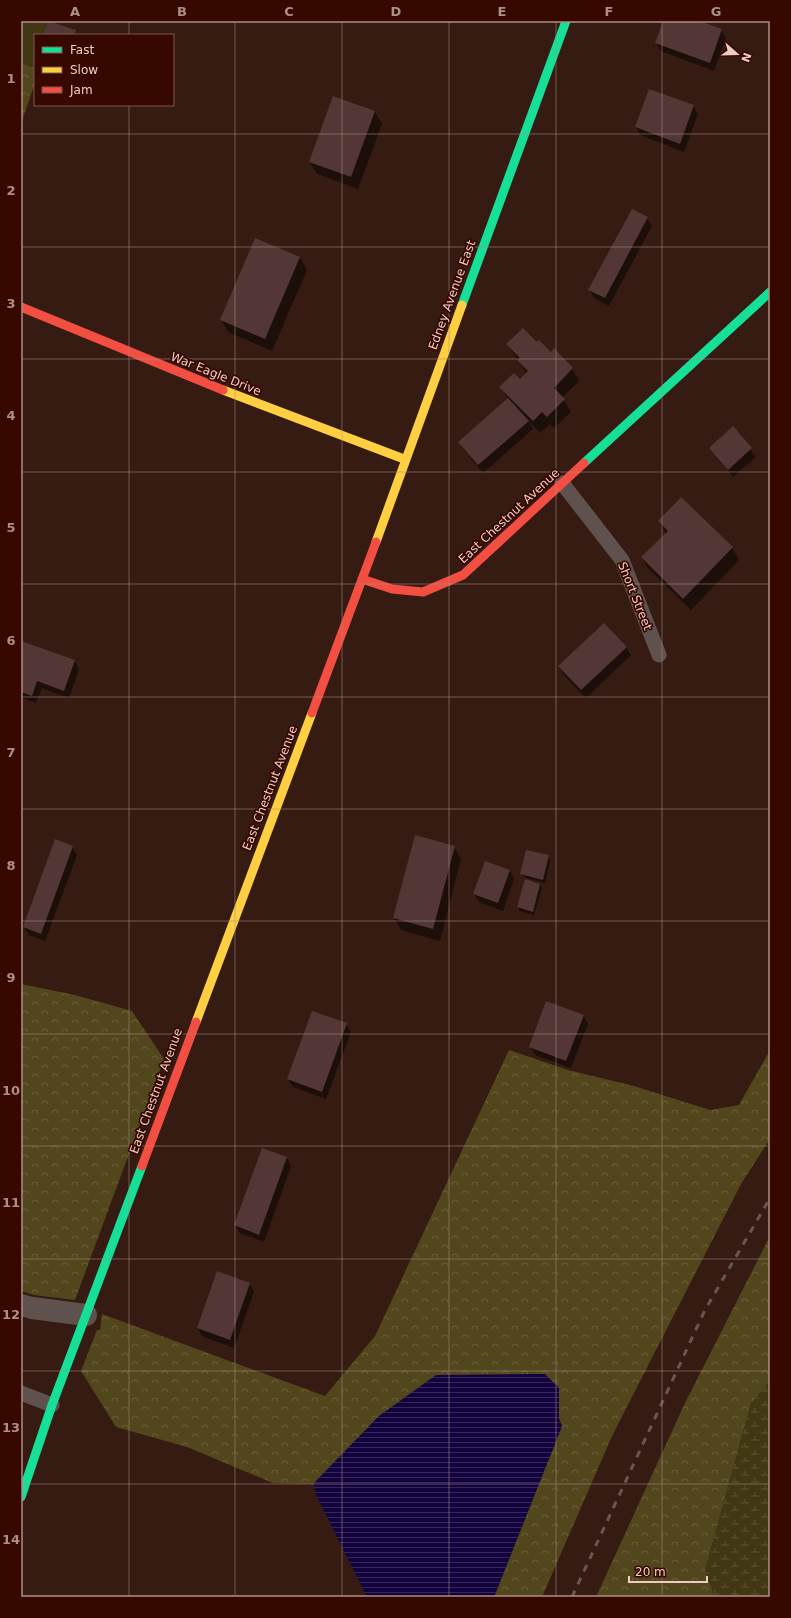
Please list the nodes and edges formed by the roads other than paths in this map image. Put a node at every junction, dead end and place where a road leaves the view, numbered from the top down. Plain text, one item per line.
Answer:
1 (566, 21) edge
2 (770, 292) edge
3 (21, 307) edge
4 (404, 459) junction
5 (562, 483) junction
6 (362, 579) junction
7 (659, 655) dead end
8 (21, 1305) edge
9 (86, 1315) junction
10 (21, 1393) edge
11 (52, 1405) junction
12 (21, 1497) edge

1 - 4 street, Edney Avenue East
2 - 5 street, East Chestnut Avenue
3 - 4 street, War Eagle Drive
4 - 6 street, Edney Avenue East
5 - 6 street, East Chestnut Avenue
5 - 7 lane, Short Street
6 - 9 street, East Chestnut Avenue
8 - 9 street
9 - 11 street, East Chestnut Avenue
10 - 11 lane
11 - 12 street, East Chestnut Avenue

